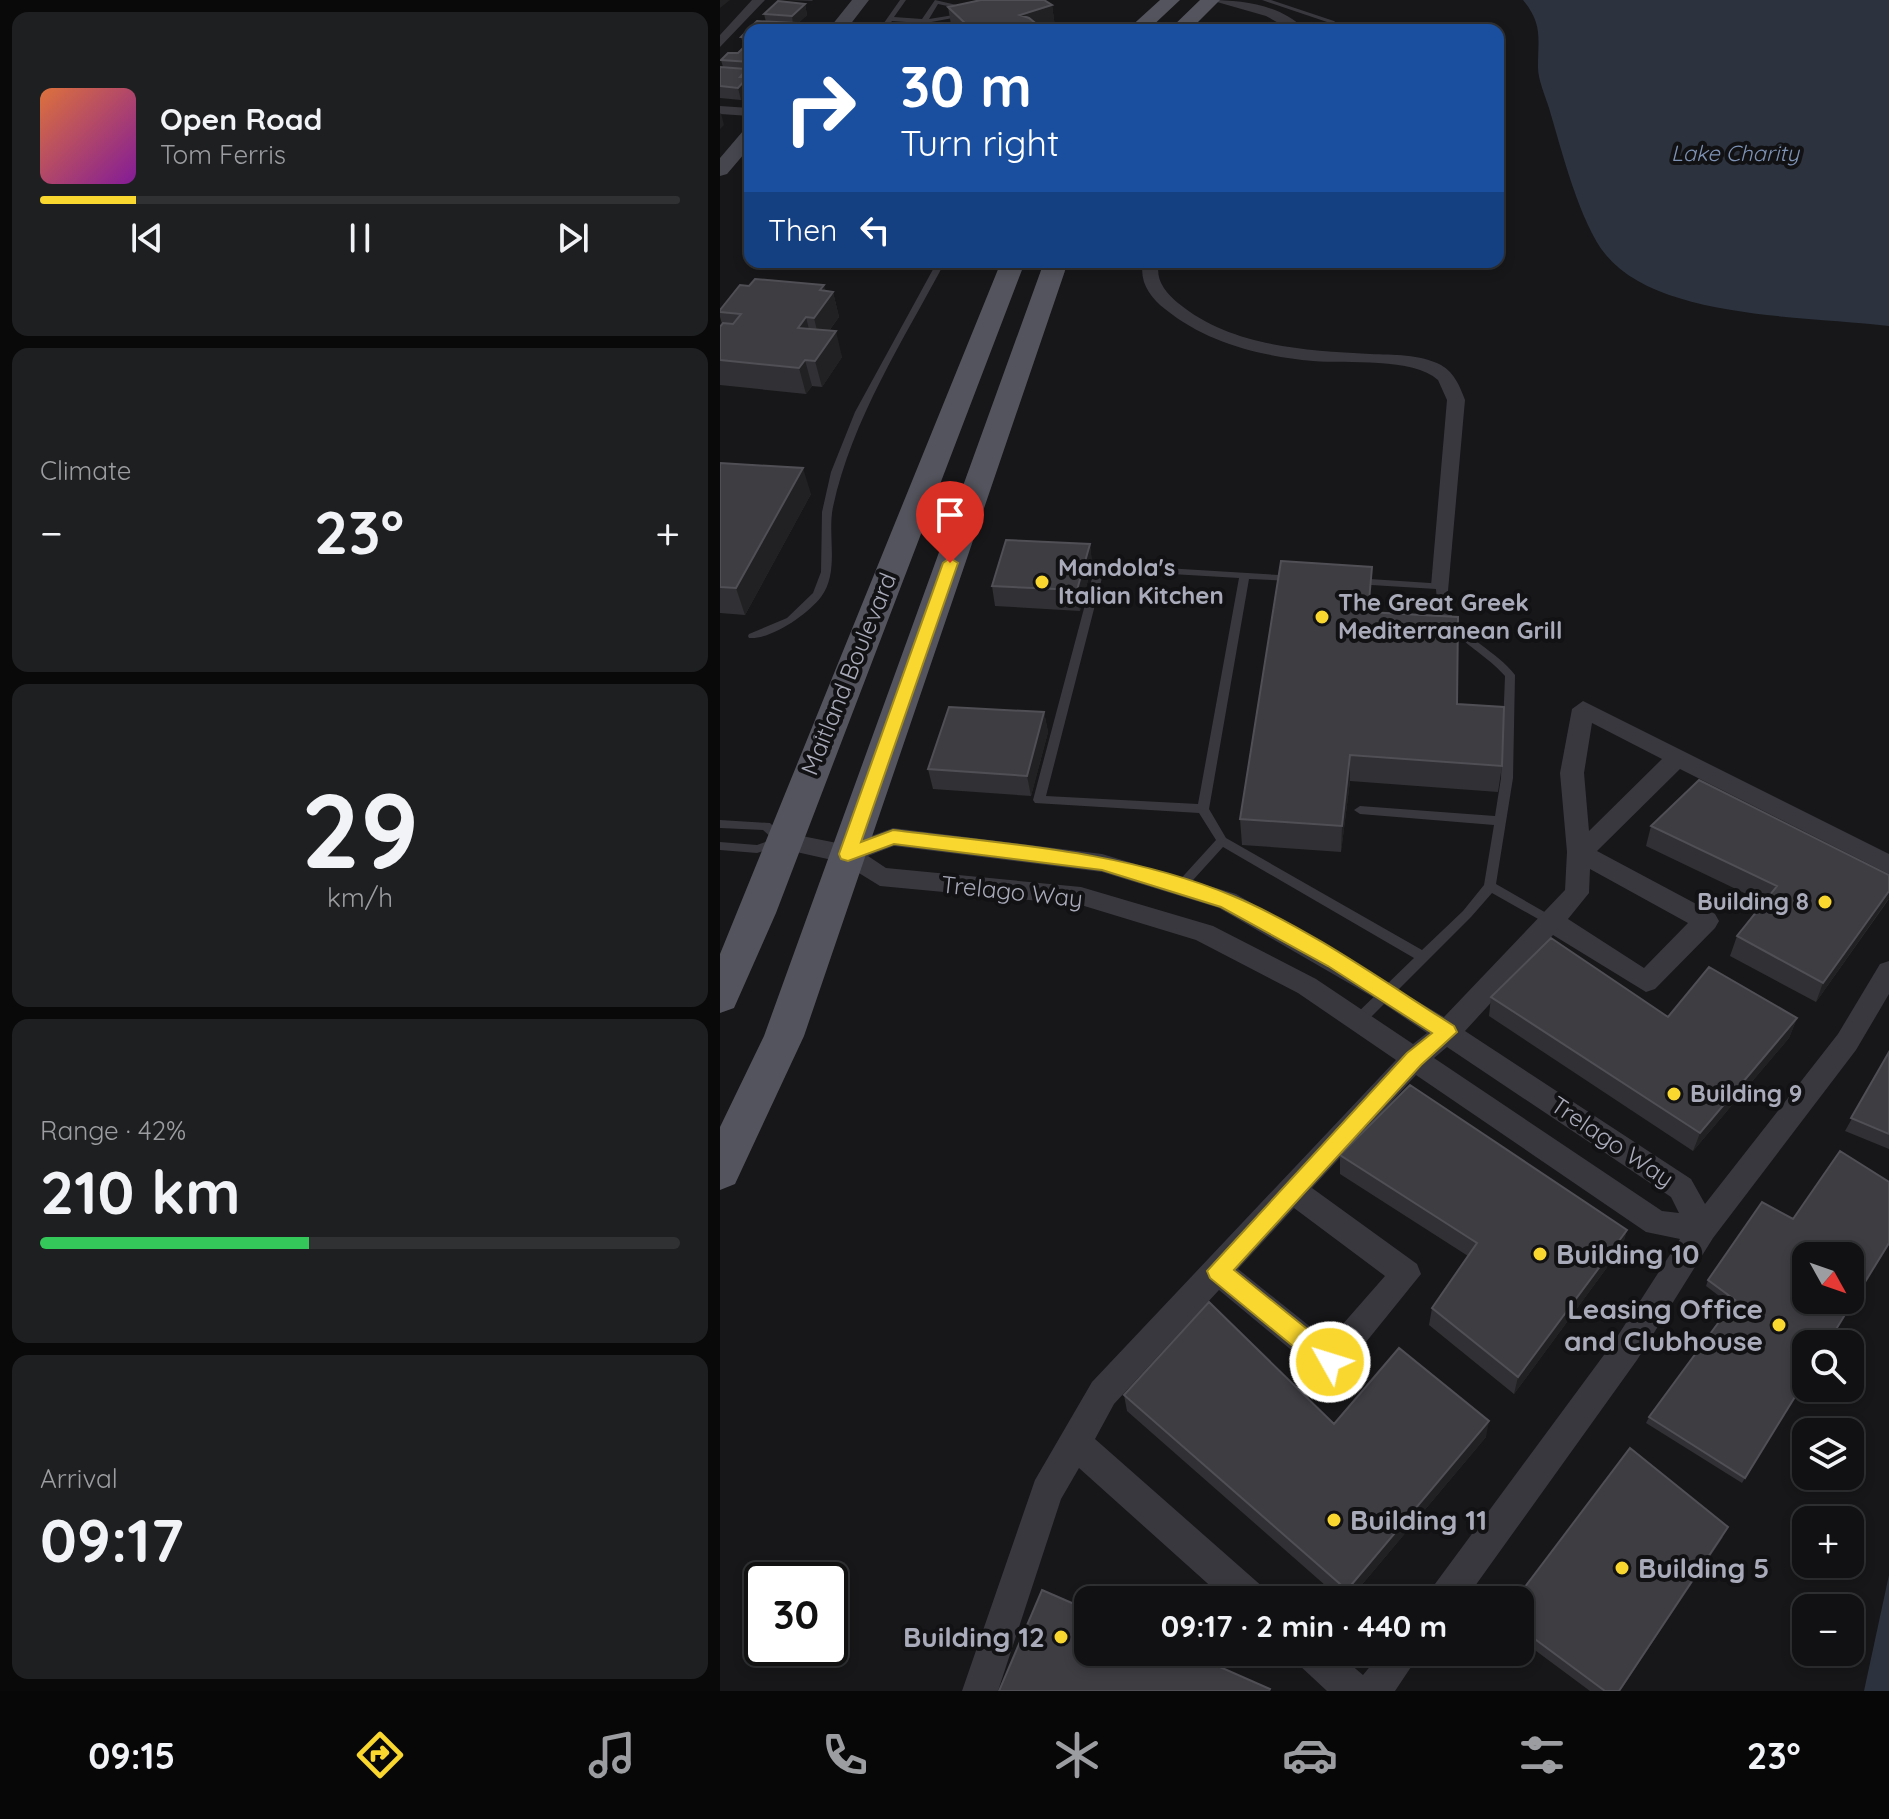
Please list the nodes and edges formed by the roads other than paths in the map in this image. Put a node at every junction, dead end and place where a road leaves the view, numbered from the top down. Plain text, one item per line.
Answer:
1 (759, 0) edge
2 (861, 0) edge
3 (903, 0) edge
4 (1171, 0) edge
5 (1265, 0) edge
6 (938, 1) edge
7 (1217, 1) edge
8 (890, 19) junction
9 (925, 21) junction
10 (842, 24) edge
11 (886, 24) edge
12 (923, 24) edge
13 (1144, 24) edge
14 (1187, 24) edge
15 (1270, 24) edge
16 (1289, 24) edge
17 (1334, 24) edge
18 (720, 43) edge
19 (720, 110) edge
20 (744, 112) edge
21 (744, 142) edge
22 (720, 170) edge
23 (938, 268) edge
24 (1011, 268) edge
25 (1054, 268) edge
26 (1149, 268) edge
27 (1245, 575) junction
28 (1300, 578) edge
29 (1347, 581) edge
30 (1441, 586) junction
31 (753, 636) dead end
32 (1678, 757) junction
33 (1203, 809) junction
34 (1360, 810) dead end
35 (1499, 821) junction
36 (720, 824) edge
37 (782, 841) junction
38 (1222, 841) junction
39 (720, 846) edge
40 (1579, 852) junction
41 (848, 854) junction
42 (1889, 865) edge
43 (1490, 886) junction
44 (1180, 887) junction
45 (1551, 921) junction
46 (1423, 957) junction
47 (1889, 971) edge
48 (1387, 993) junction
49 (720, 997) edge
50 (1358, 1021) junction
51 (1447, 1032) junction
52 (1414, 1059) junction
53 (720, 1171) edge
54 (1292, 1190) junction
55 (1703, 1229) junction
56 (1218, 1271) junction
57 (1075, 1443) junction
58 (1236, 1586) edge
59 (1454, 1586) edge
60 (1326, 1666) edge
61 (1393, 1666) edge
62 (980, 1691) edge
63 (1354, 1691) edge
64 (1373, 1691) edge

1 - 18 street
2 - 10 street
3 - 8 lane
4 - 13 main road
5 - 17 lane
6 - 9 lane
6 - 9 lane
7 - 14 main road
7 - 15 street
7 - 16 street
8 - 9 lane
8 - 11 lane
9 - 12 lane
19 - 20 street
21 - 22 street
23 - 31 lane
24 - 37 main road, Maitland Boulevard
25 - 41 main road
26 - 30 street
27 - 28 lane
27 - 33 lane
27 - 33 lane
29 - 30 lane
30 - 35 lane
32 - 40 street
32 - 40 street
32 - 42 street
33 - 38 lane
34 - 35 lane
35 - 43 lane
36 - 37 lane
37 - 39 lane
37 - 41 street
37 - 49 main road, Maitland Boulevard
38 - 44 lane
38 - 46 lane
40 - 45 street
40 - 45 street
41 - 44 street, Trelago Way
41 - 50 street, Trelago Way
41 - 53 main road
43 - 45 lane
43 - 46 lane
44 - 48 street, Trelago Way
45 - 51 street
46 - 48 lane
47 - 55 street
48 - 50 lane
48 - 51 street, Trelago Way
50 - 52 street, Trelago Way
51 - 52 street
51 - 55 street, Trelago Way
52 - 54 street
52 - 55 street, Trelago Way
54 - 56 street
54 - 56 street
55 - 59 street
56 - 57 street
57 - 58 street
57 - 62 street
60 - 63 street
61 - 64 street

